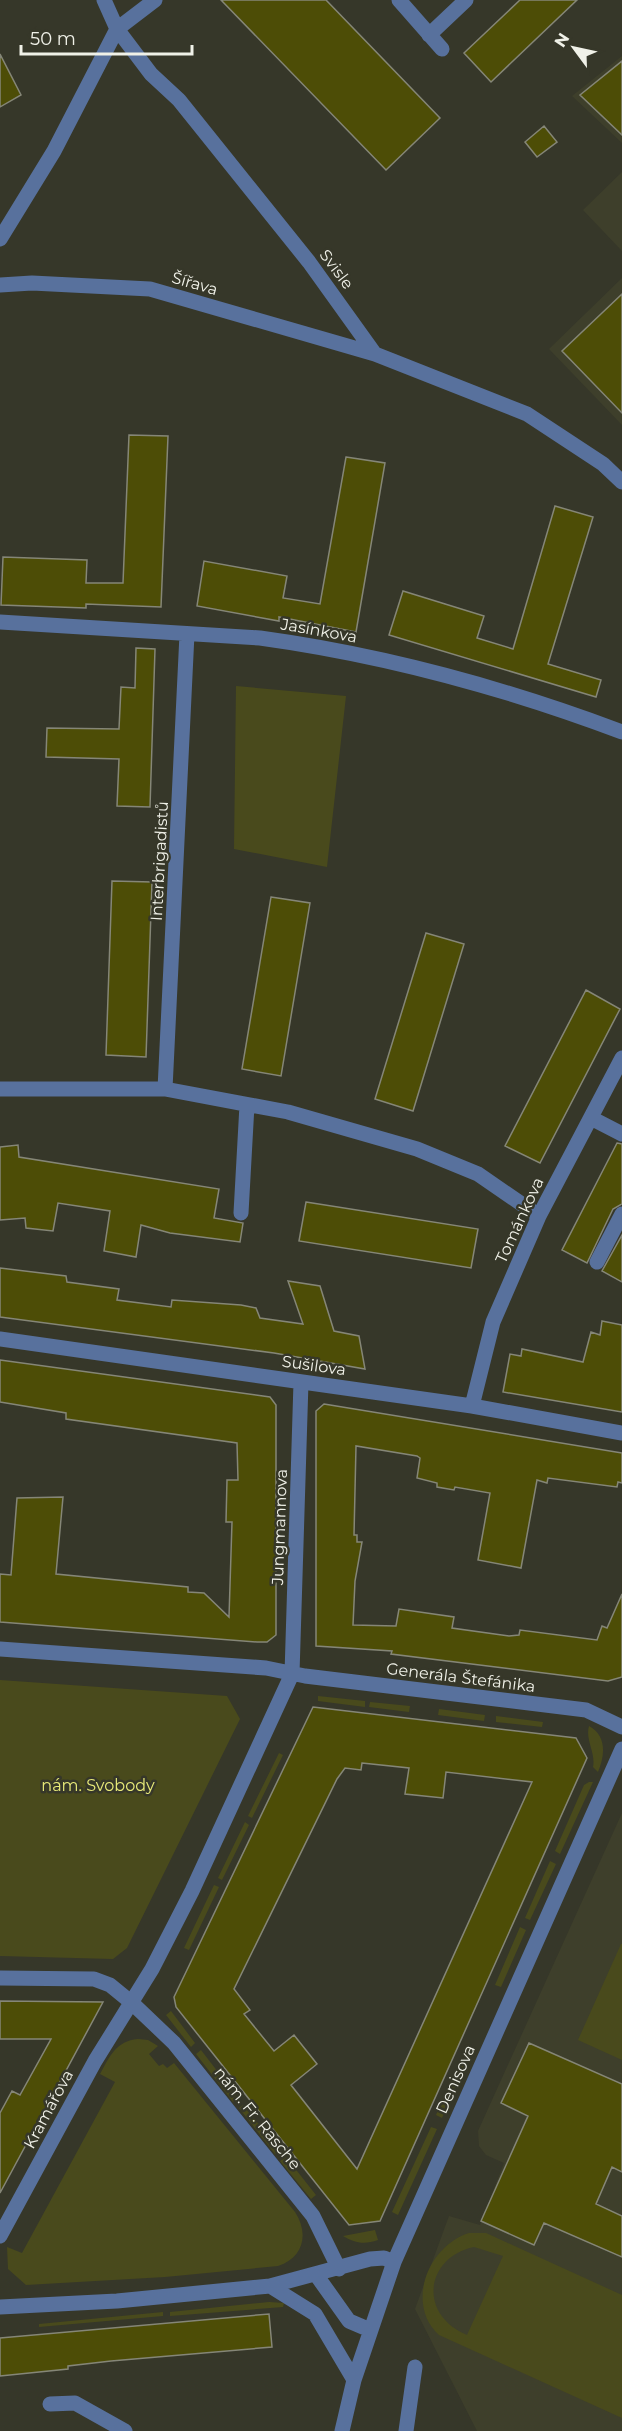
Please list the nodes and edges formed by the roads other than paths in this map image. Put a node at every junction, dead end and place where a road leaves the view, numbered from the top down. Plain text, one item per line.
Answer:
1 (105, 0) edge
2 (154, 0) edge
3 (399, 0) edge
4 (466, 0) edge
5 (117, 29) junction
6 (429, 35) junction
7 (442, 49) dead end
8 (0, 238) edge
9 (0, 285) edge
10 (375, 354) junction
11 (622, 483) edge
12 (0, 622) edge
13 (187, 634) junction
14 (622, 732) edge
15 (622, 1059) edge
16 (0, 1089) edge
17 (165, 1089) junction
18 (247, 1105) junction
19 (591, 1118) junction
20 (622, 1134) edge
21 (241, 1212) dead end
22 (622, 1214) edge
23 (539, 1216) junction
24 (597, 1262) dead end
25 (0, 1339) edge
26 (301, 1382) junction
27 (472, 1406) junction
28 (622, 1433) edge
29 (0, 1649) edge
30 (291, 1674) junction
31 (622, 1726) edge
32 (622, 1749) edge
33 (0, 1977) edge
34 (132, 2002) junction
35 (0, 2236) edge
36 (394, 2262) junction
37 (339, 2269) junction
38 (317, 2276) junction
39 (270, 2286) junction
40 (0, 2307) edge
41 (370, 2330) junction
42 (415, 2367) dead end
43 (354, 2380) junction
44 (50, 2404) dead end
45 (125, 2431) edge
46 (342, 2431) edge
47 (406, 2431) edge

1 - 5 street
2 - 5 street
3 - 6 street
4 - 6 street
5 - 8 street
5 - 10 street, Svisle
6 - 7 street
9 - 10 street, Šířava
10 - 11 street
12 - 13 street, Jasínkova
13 - 14 street, Jasínkova
13 - 17 street, Interbrigadistů
15 - 19 street, Tománkova
16 - 17 street
17 - 18 street
18 - 21 street
18 - 23 street
19 - 20 street
19 - 23 street, Tománkova
22 - 24 street
23 - 27 street, Tománkova
25 - 26 street, Sušilova
26 - 27 street, Sušilova
26 - 30 street, Jungmannova
27 - 28 street, Sušilova
29 - 30 street
30 - 31 street, Generála Štefánika
30 - 34 street
32 - 36 street, Denisova
33 - 34 street
34 - 35 street, Kramářova
34 - 37 street, nám. Fr. Rasche
36 - 37 street
36 - 41 street, Denisova
37 - 38 street
38 - 39 street
38 - 41 street
39 - 40 street
39 - 43 street
41 - 43 street, Denisova
42 - 47 street
43 - 46 street, Denisova
44 - 45 street

